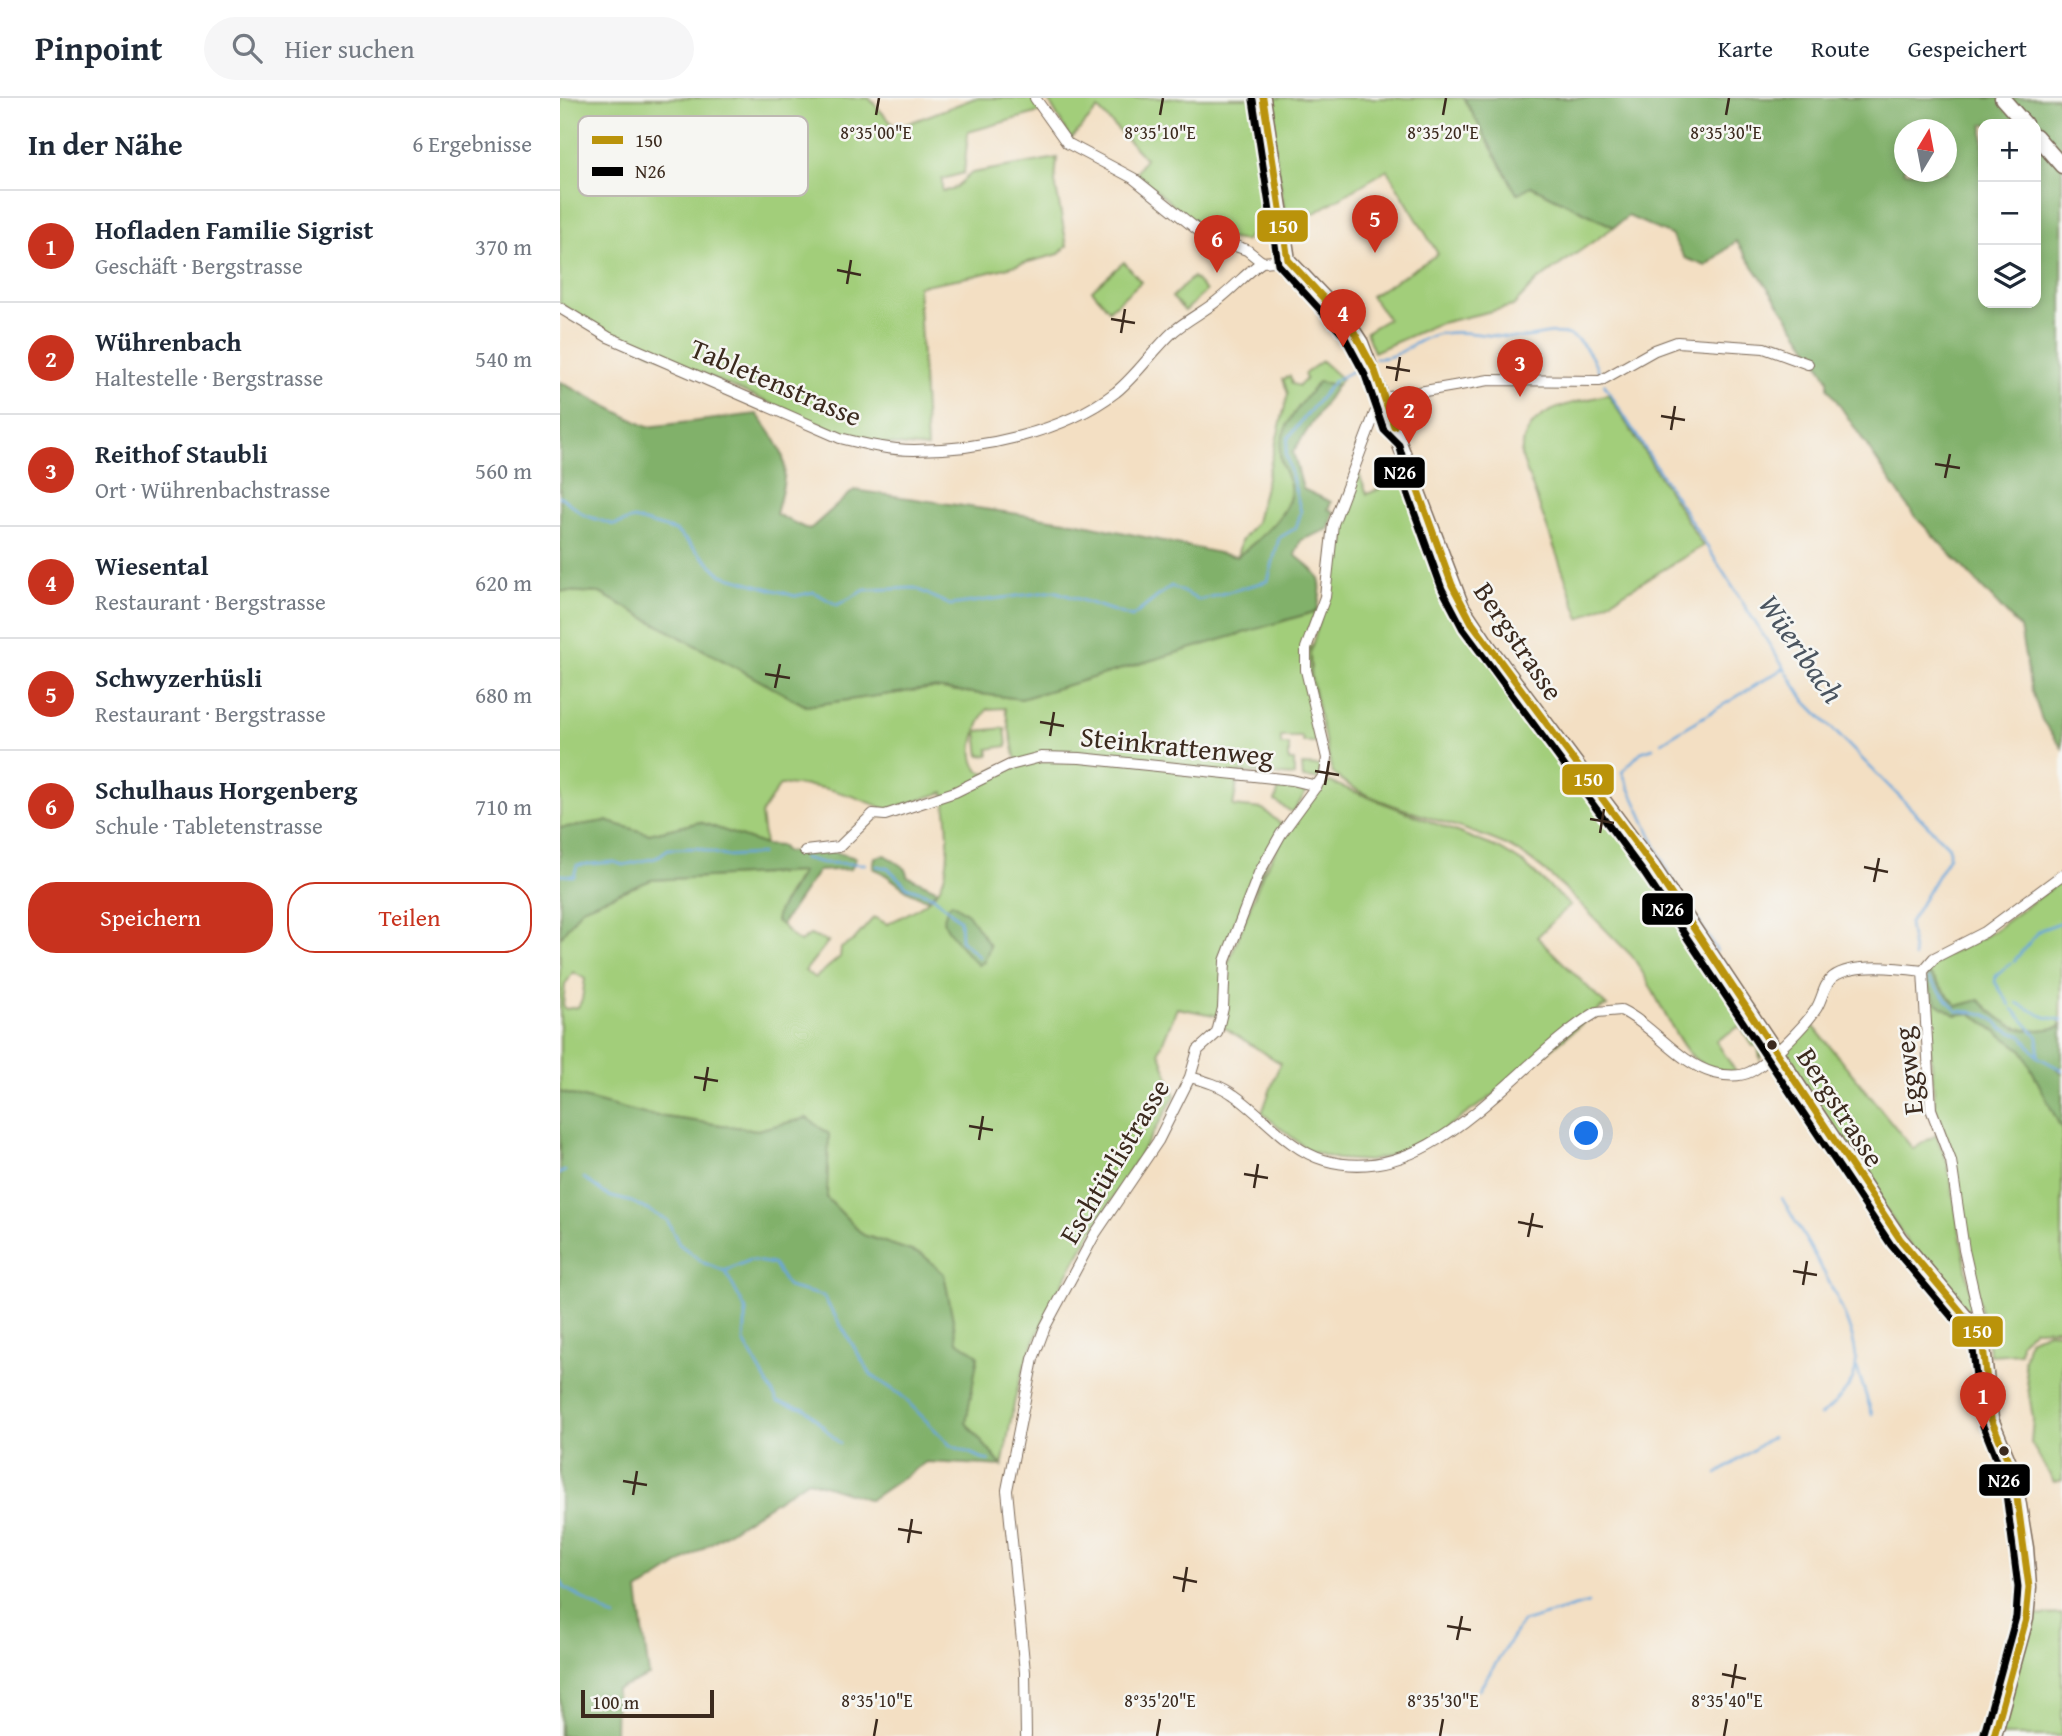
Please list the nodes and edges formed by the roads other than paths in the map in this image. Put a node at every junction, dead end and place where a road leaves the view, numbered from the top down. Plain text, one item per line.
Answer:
1 (1035, 98) edge
2 (1263, 98) edge
3 (2002, 98) edge
4 (2021, 119) edge
5 (2041, 142) edge
6 (2062, 166) edge
7 (1288, 260) junction
8 (1262, 262) junction
9 (560, 308) edge
10 (1808, 363) dead end
11 (1384, 398) junction
12 (1317, 786) junction
13 (805, 851) dead end
14 (2062, 875) edge
15 (1923, 971) junction
16 (1775, 1050) junction
17 (1190, 1076) junction
18 (1977, 1330) junction
19 (1026, 1736) edge
20 (1994, 1736) edge

1 - 8 street
2 - 7 street
3 - 4 street
5 - 6 street
7 - 8 street
7 - 11 street, Bergstrasse
8 - 9 street, Tabletenstrasse
10 - 11 street
11 - 12 street, Eschtürlistrasse
11 - 16 street, Bergstrasse
12 - 13 street, Steinkrattenweg
12 - 17 street, Eschtürlistrasse
14 - 15 street
15 - 16 street
15 - 18 street, Eggweg
16 - 17 street
16 - 18 street, Bergstrasse
17 - 19 street, Eschtürlistrasse
18 - 20 street, Bergstrasse

